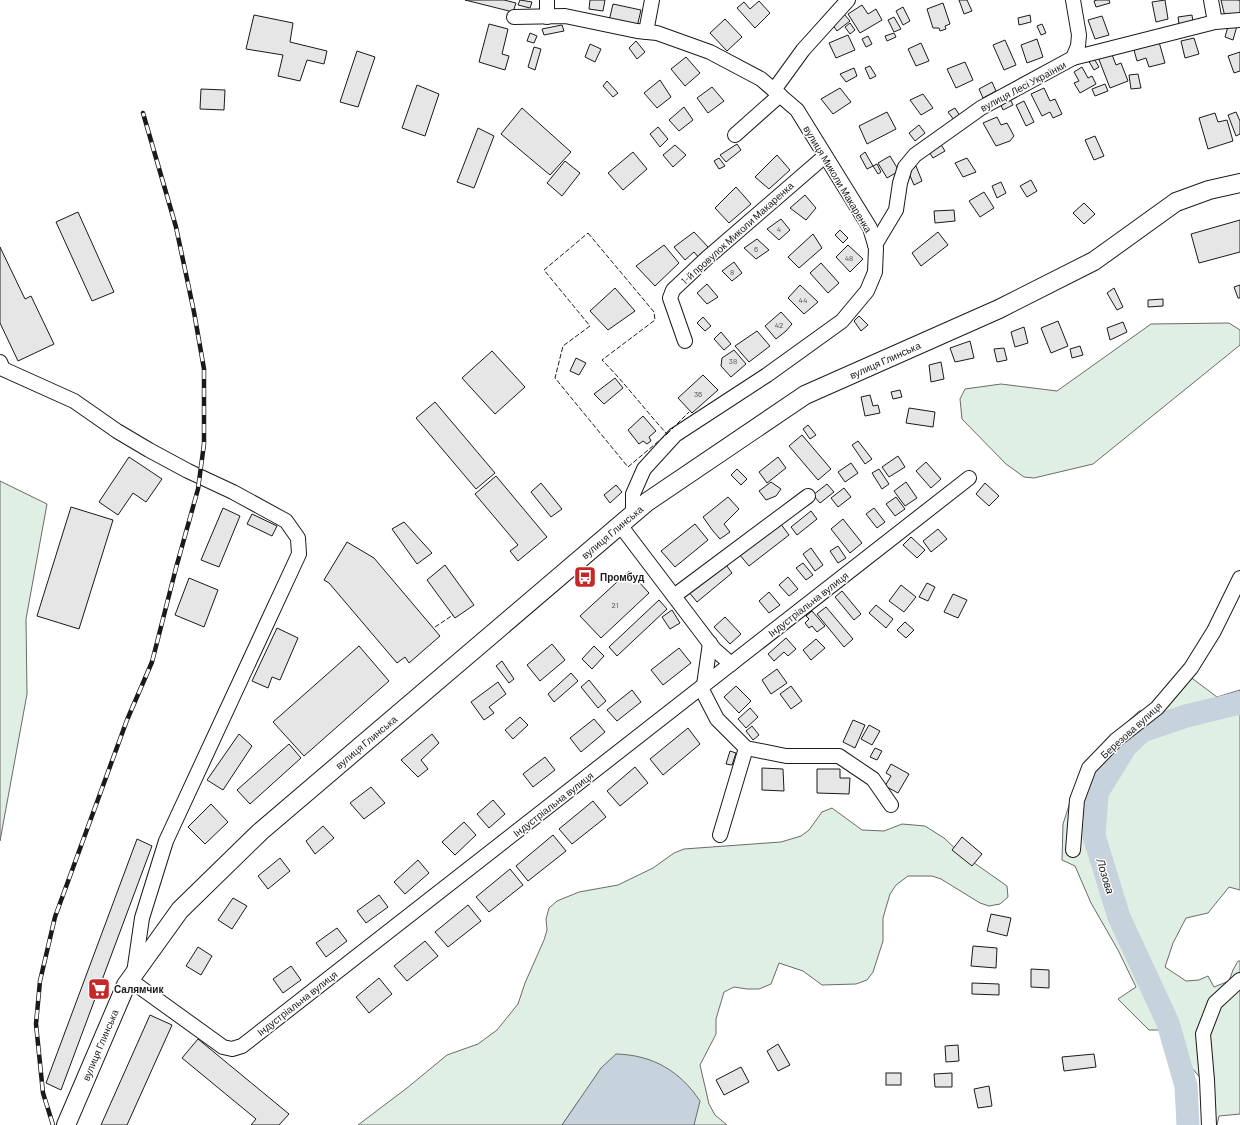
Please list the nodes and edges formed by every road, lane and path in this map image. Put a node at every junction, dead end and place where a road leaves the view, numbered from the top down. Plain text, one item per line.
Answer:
1 (547, 0) edge
2 (652, 0) edge
3 (848, 0) edge
4 (1073, 0) edge
5 (1211, 0) edge
6 (514, 17) dead end
7 (547, 17) junction
8 (1240, 20) edge
9 (1215, 22) junction
10 (646, 32) junction
11 (1073, 58) junction
12 (777, 93) junction
13 (735, 135) dead end
14 (825, 156) junction
15 (1240, 183) edge
16 (875, 245) junction
17 (685, 341) dead end
18 (0, 362) edge
19 (969, 478) dead end
20 (808, 496) dead end
21 (626, 519) junction
22 (1240, 578) edge
23 (674, 596) junction
24 (710, 643) junction
25 (731, 664) junction
26 (703, 686) junction
27 (746, 748) junction
28 (891, 805) dead end
29 (720, 835) dead end
30 (1073, 850) dead end
31 (131, 977) junction
32 (1240, 980) edge
33 (66, 1125) edge
34 (1209, 1125) edge

1 - 7 street
2 - 10 street
3 - 12 street
4 - 11 street
5 - 9 street
6 - 7 street, вулиця Миколи Макаренка
7 - 10 street, вулиця Миколи Макаренка
8 - 9 street, вулиця Лесі Українки
9 - 11 street, вулиця Лесі Українки
10 - 12 street, вулиця Миколи Макаренка
11 - 16 street, вулиця Лесі Українки
12 - 13 street
12 - 14 street, вулиця Миколи Макаренка
14 - 16 street, вулиця Миколи Макаренка
14 - 17 street, 1-й провулок Миколи Макаренка
15 - 21 main road, вулиця Глинська
16 - 21 street, вулиця Миколи Макаренка
18 - 31 street
19 - 25 street, Індустріальна вулиця
20 - 23 street
21 - 23 street
21 - 31 main road, вулиця Глинська
22 - 30 street, Березова вулиця
23 - 24 street
24 - 25 street
24 - 26 street
25 - 26 street, Індустріальна вулиця
26 - 27 street
26 - 31 street, Індустріальна вулиця
27 - 28 street
27 - 29 street
31 - 33 main road, вулиця Глинська
32 - 34 street

